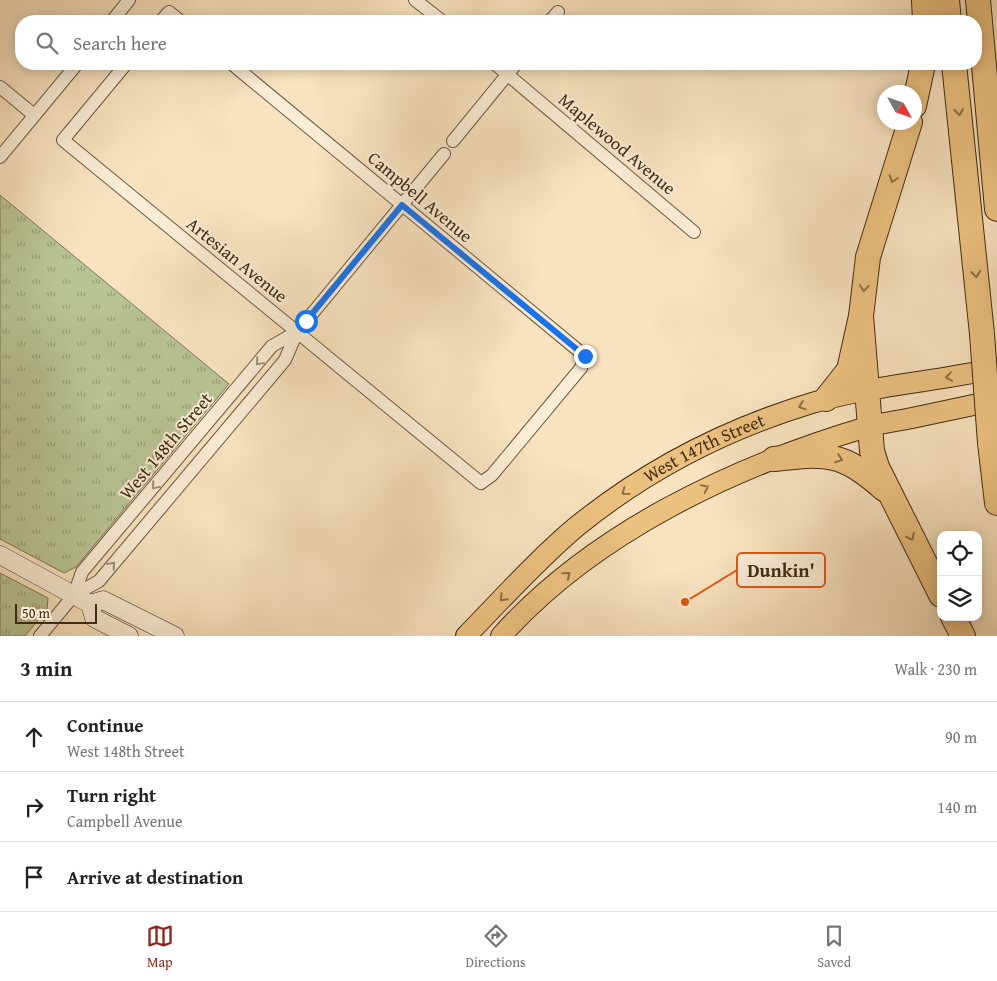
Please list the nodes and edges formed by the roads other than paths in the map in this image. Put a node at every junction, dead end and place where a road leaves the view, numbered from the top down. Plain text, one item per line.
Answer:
1 (129, 0) edge
2 (415, 0) edge
3 (924, 0) edge
4 (947, 0) edge
5 (978, 0) edge
6 (117, 15) edge
7 (434, 15) edge
8 (925, 15) edge
9 (948, 15) edge
10 (979, 15) edge
11 (982, 44) edge
12 (72, 70) edge
13 (121, 70) edge
14 (239, 70) edge
15 (503, 70) edge
16 (511, 70) edge
17 (922, 70) edge
18 (955, 70) edge
19 (508, 74) junction
20 (918, 85) edge
21 (0, 87) edge
22 (34, 115) junction
23 (908, 130) edge
24 (453, 141) dead end
25 (444, 154) dead end
26 (0, 157) edge
27 (402, 205) junction
28 (997, 209) edge
29 (694, 232) dead end
30 (861, 316) junction
31 (297, 332) junction
32 (997, 368) edge
33 (866, 389) junction
34 (826, 399) junction
35 (997, 400) edge
36 (869, 426) junction
37 (204, 428) junction
38 (219, 440) junction
39 (774, 459) junction
40 (481, 483) joint
41 (890, 493) junction
42 (997, 503) edge
43 (0, 555) edge
44 (937, 587) edge
45 (74, 595) junction
46 (90, 604) junction
47 (955, 621) edge
48 (40, 636) edge
49 (129, 636) edge
50 (175, 636) edge
51 (466, 636) edge
52 (501, 636) edge
53 (963, 636) edge

1 - 6 street
2 - 7 street
3 - 8 highway
4 - 9 highway
5 - 10 highway
11 - 28 highway
12 - 22 street
13 - 31 street, Artesian Avenue
14 - 27 street, Campbell Avenue
15 - 19 street, Maplewood Avenue
16 - 19 street
17 - 20 highway
18 -> 42 highway, bridge
19 - 24 street
19 - 29 street, Maplewood Avenue
21 - 22 street
22 - 26 street
23 -> 30 highway
25 - 27 street, West 148th Street
27 - 31 street, West 148th Street
27 - 40 street, Campbell Avenue
30 - 33 highway
30 - 34 highway
31 -> 37 street, West 148th Street
31 - 38 street, West 148th Street
31 - 40 street, Artesian Avenue
32 -> 33 main road, West 147th Street
33 - 34 main road, West 147th Street
33 - 36 highway
34 -> 51 main road, West 147th Street
35 - 36 main road, West 147th Street
36 - 39 main road, West 147th Street
36 - 41 highway
37 - 38 street
37 -> 45 street, West 148th Street
45 -> 38 street, West 148th Street
39 -> 41 highway
52 -> 39 main road, West 147th Street
41 -> 44 highway
43 - 45 main road
45 - 46 main road
45 - 48 street, West 148th Street
46 - 49 main road
46 - 50 main road
47 - 53 highway

